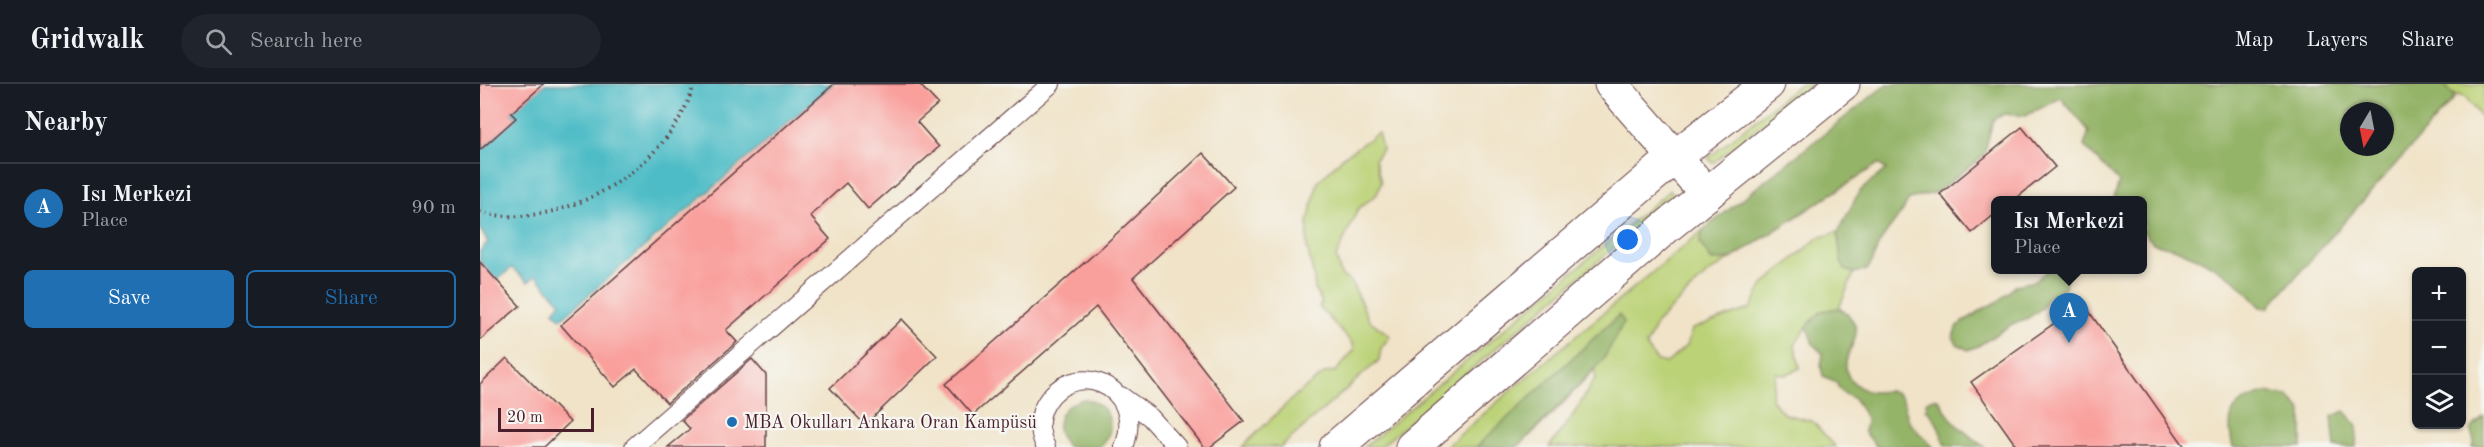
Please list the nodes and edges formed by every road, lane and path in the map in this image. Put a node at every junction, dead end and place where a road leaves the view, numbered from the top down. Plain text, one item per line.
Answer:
1 (1051, 84) edge
2 (1611, 84) edge
3 (1768, 84) edge
4 (1843, 84) edge
5 (694, 85) edge
6 (1676, 156) junction
7 (1707, 194) junction
8 (480, 212) edge
9 (1113, 391) junction
10 (1150, 417) junction
11 (1127, 439) edge
12 (634, 447) edge
13 (1046, 447) edge
14 (1177, 447) edge
15 (1336, 447) edge
16 (1412, 447) edge

1 - 12 lane
2 - 6 street
3 - 6 street
4 - 7 street
5 - 8 path
6 - 7 street
6 - 15 street
7 - 16 street
9 - 10 lane
9 - 11 lane
9 - 13 lane
10 - 11 lane
10 - 14 lane

